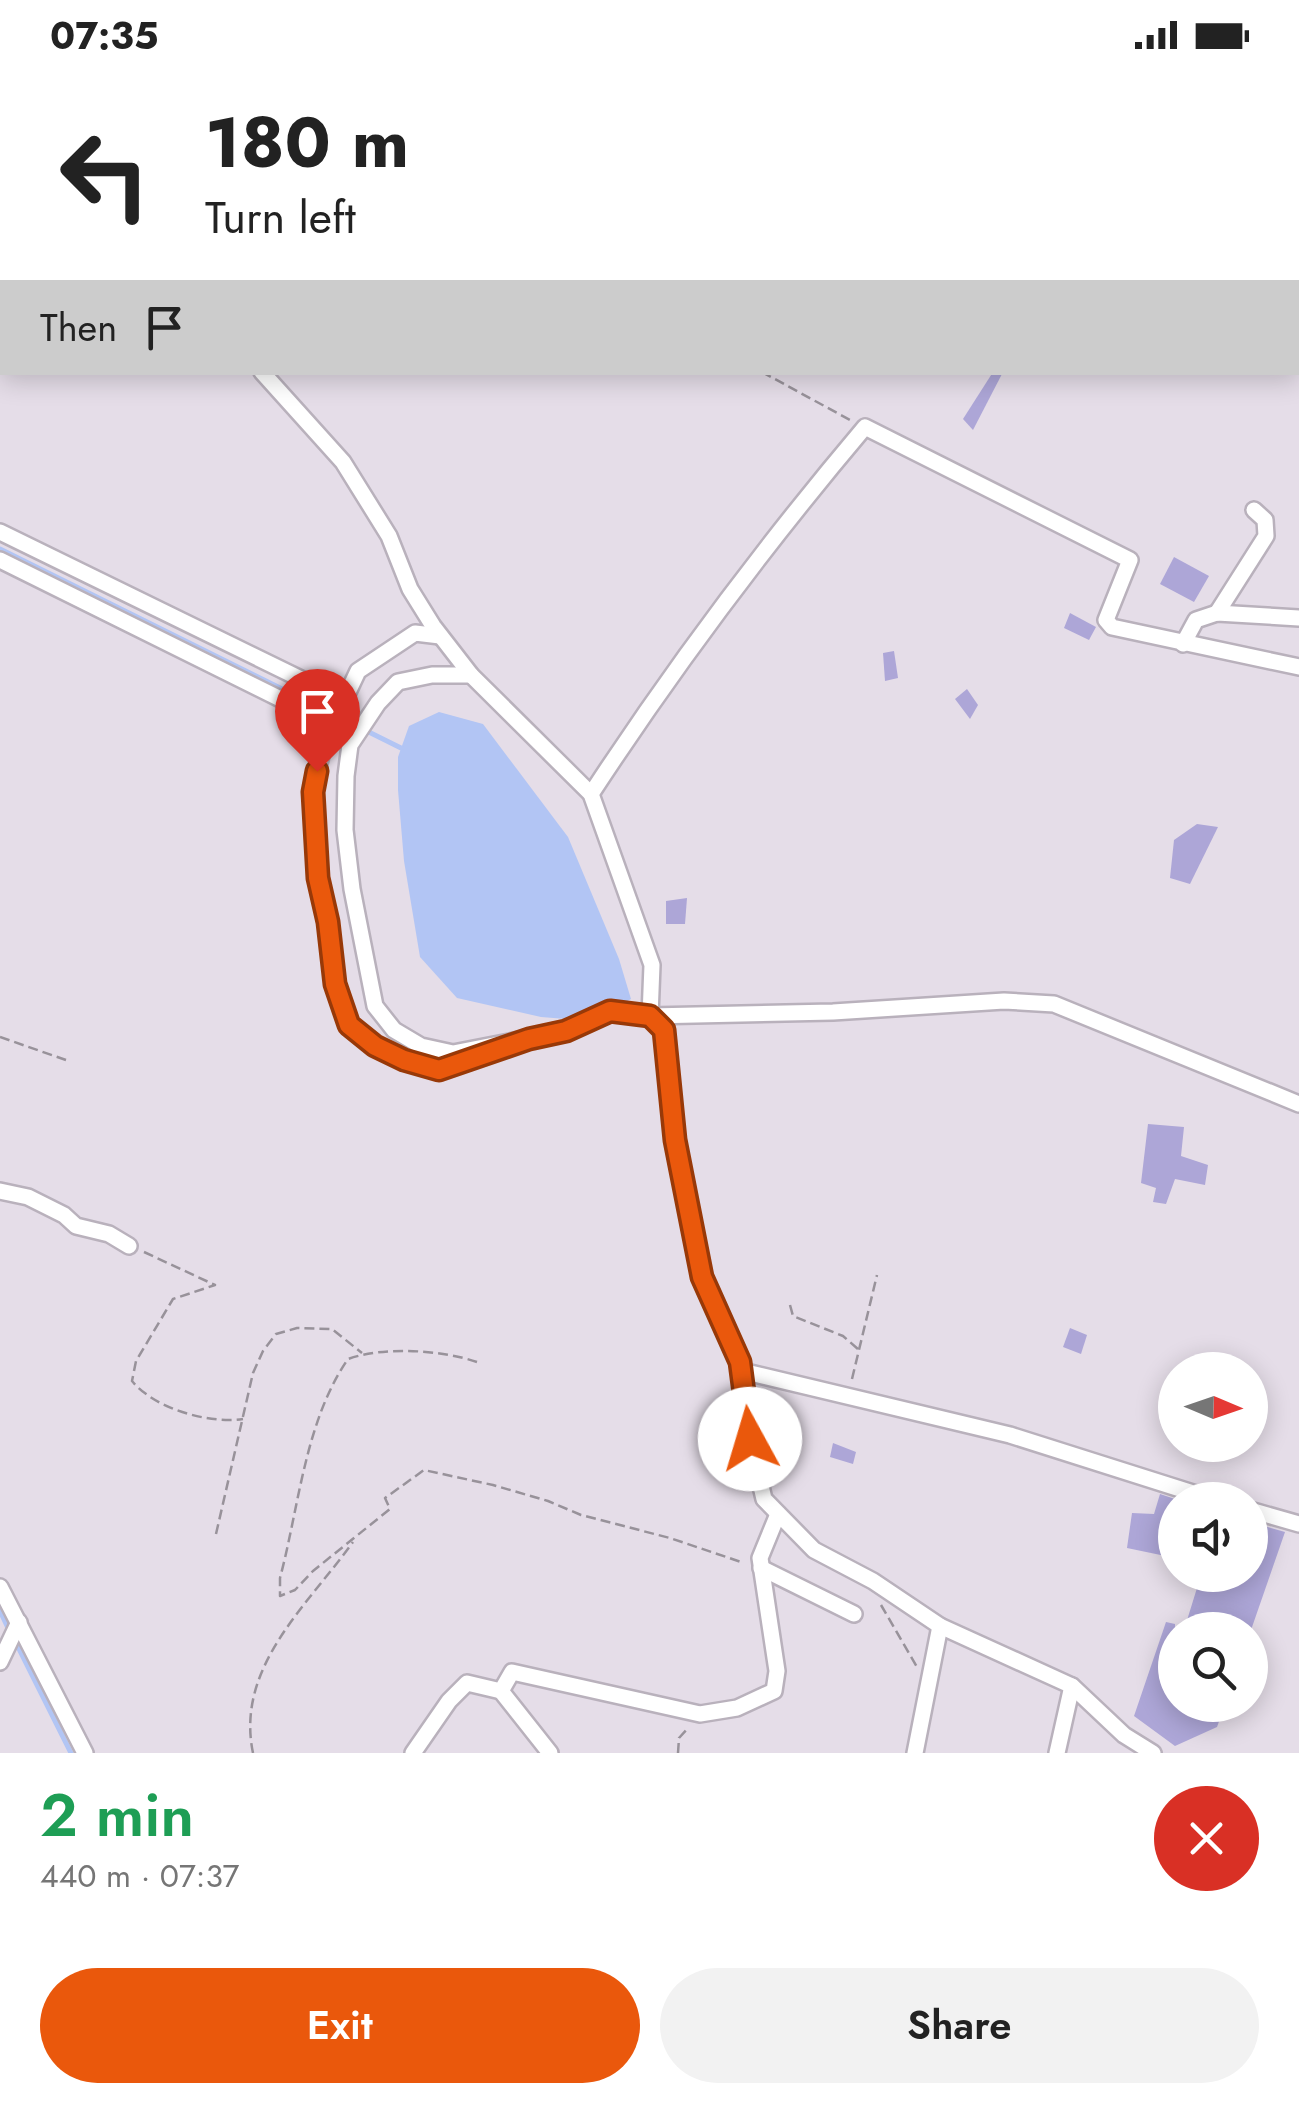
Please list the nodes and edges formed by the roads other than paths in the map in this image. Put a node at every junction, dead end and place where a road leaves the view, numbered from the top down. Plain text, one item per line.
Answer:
1 (265, 375) edge
2 (1254, 510) dead end
3 (0, 532) edge
4 (0, 560) edge
5 (1217, 613) junction
6 (1299, 618) edge
7 (440, 636) junction
8 (1183, 644) junction
9 (1299, 667) edge
10 (471, 675) junction
11 (337, 714) junction
12 (591, 794) junction
13 (650, 1016) junction
14 (529, 1039) junction
15 (1299, 1104) edge
16 (0, 1191) edge
17 (129, 1246) road end
18 (742, 1370) junction
19 (1158, 1482) edge
20 (778, 1514) junction
21 (1268, 1515) edge
22 (1299, 1524) edge
23 (760, 1563) junction
24 (0, 1587) edge
25 (854, 1614) dead end
26 (940, 1626) junction
27 (15, 1631) junction
28 (0, 1662) edge
29 (1072, 1686) junction
30 (500, 1691) junction
31 (85, 1753) edge
32 (413, 1753) edge
33 (550, 1753) edge
34 (915, 1753) edge
35 (1057, 1753) edge
36 (1154, 1753) edge

1 - 7 street
2 - 5 street
3 - 11 street
4 - 11 street
5 - 6 street
5 - 8 street
7 - 10 street
7 - 11 street
8 - 9 street
8 - 12 street
10 - 12 street
10 - 14 street
11 - 14 street
12 - 13 street
13 - 14 street
13 - 15 street
13 - 18 street
16 - 17 street
18 - 19 street
18 - 20 street
20 - 23 street
20 - 26 street
21 - 22 street
23 - 25 street
23 - 30 street
24 - 27 street
26 - 29 street
26 - 34 street
27 - 28 street
27 - 31 street
29 - 35 street
29 - 36 street
30 - 32 street
30 - 33 street

